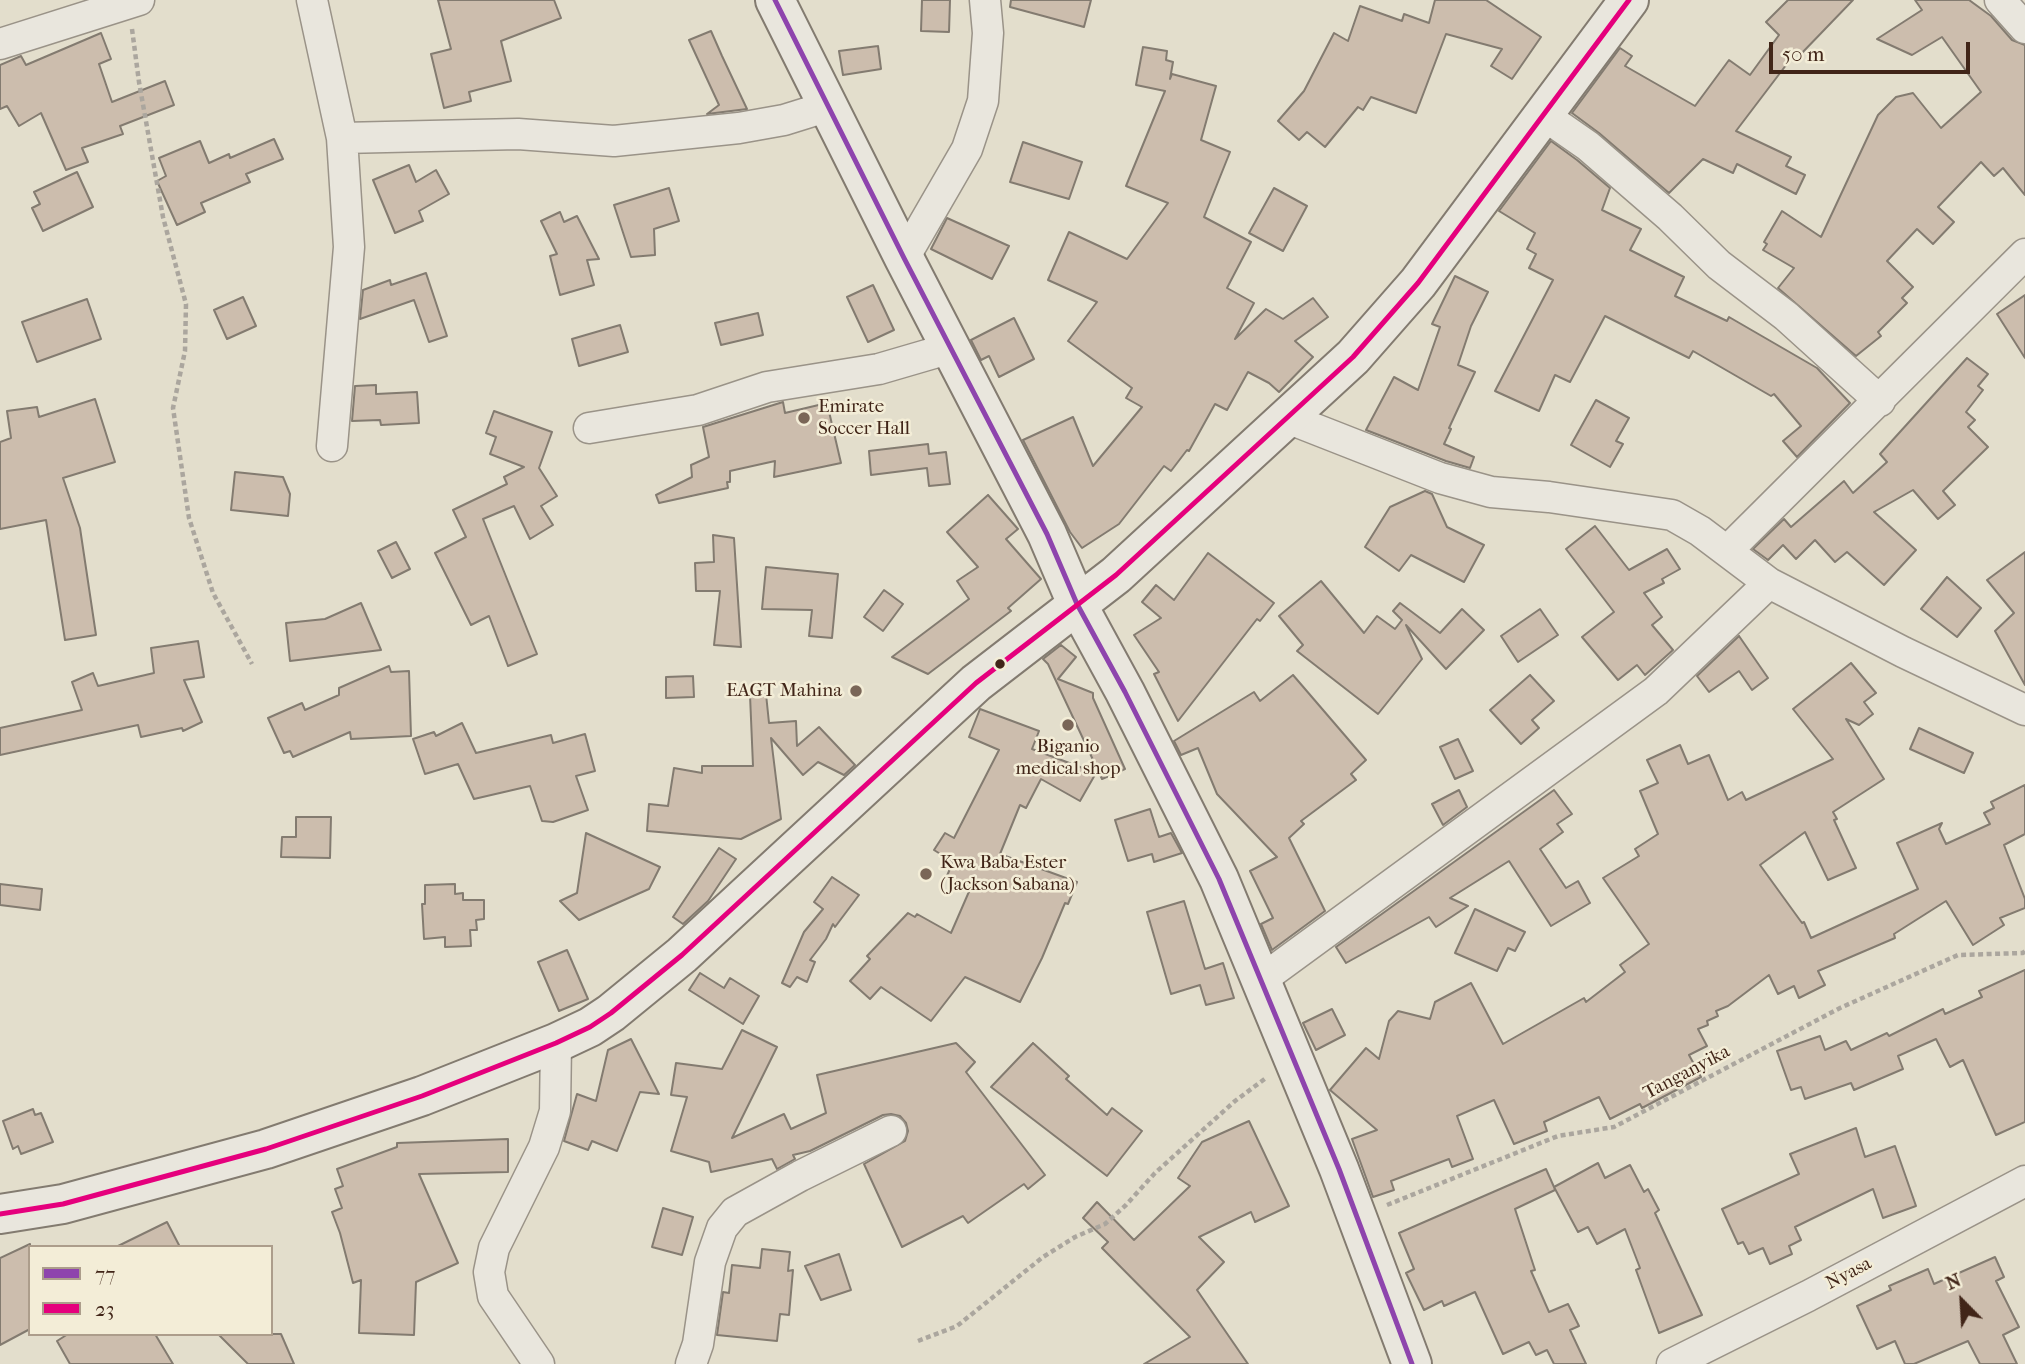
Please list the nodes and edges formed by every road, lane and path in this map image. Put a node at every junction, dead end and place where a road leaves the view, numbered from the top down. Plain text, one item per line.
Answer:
1 (312, 0) edge
2 (775, 0) edge
3 (985, 0) edge
4 (1629, 0) edge
5 (2000, 0) edge
6 (134, 1) edge
7 (2025, 28) edge
8 (0, 44) edge
9 (829, 106) junction
10 (1542, 114) junction
11 (342, 138) junction
12 (2025, 254) edge
13 (904, 258) junction
14 (951, 348) junction
15 (1880, 401) junction
16 (1287, 418) junction
17 (589, 428) dead end
18 (332, 446) dead end
19 (1727, 551) junction
20 (1769, 583) junction
21 (1077, 604) junction
22 (251, 664) dead end
23 (2025, 710) edge
24 (2025, 951) edge
25 (1261, 980) junction
26 (556, 1043) junction
27 (1293, 1059) junction
28 (891, 1131) dead end
29 (2025, 1181) edge
30 (0, 1214) edge
31 (1357, 1217) junction
32 (918, 1341) dead end
33 (1703, 1357) edge
34 (539, 1364) edge
35 (691, 1364) edge
36 (1412, 1364) edge
37 (1672, 1364) edge

1 - 11 street
2 - 9 street
3 - 13 street
4 - 10 street
5 - 7 street
6 - 8 street
6 - 22 path
9 - 11 street
9 - 13 street
10 - 15 street
10 - 16 street
11 - 18 street
12 - 15 street
13 - 14 street
14 - 17 street
14 - 21 street
15 - 19 street
16 - 19 street
16 - 21 street
19 - 20 street
20 - 23 street
20 - 25 street
21 - 25 street
21 - 26 street
24 - 31 path, Tanganyika
25 - 27 street
26 - 30 street
26 - 34 street
27 - 31 street
27 - 32 path
28 - 35 street
29 - 33 street, Nyasa
31 - 36 street
33 - 37 street, Nyasa

